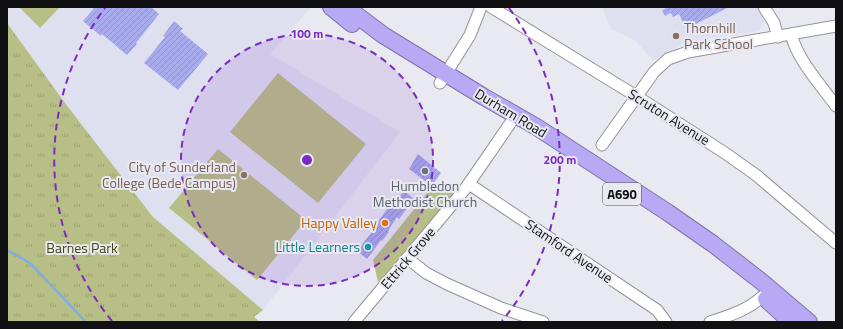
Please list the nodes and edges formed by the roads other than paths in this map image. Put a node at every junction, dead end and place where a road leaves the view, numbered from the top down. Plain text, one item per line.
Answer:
1 (331, 7) edge
2 (346, 7) edge
3 (481, 7) edge
4 (491, 7) edge
5 (764, 7) edge
6 (505, 10) edge
7 (836, 26) edge
8 (791, 34) junction
9 (778, 37) junction
10 (443, 78) junction
11 (636, 96) junction
12 (836, 106) edge
13 (513, 119) junction
14 (602, 145) dead end
15 (469, 184) junction
16 (836, 243) edge
17 (407, 258) junction
18 (763, 296) junction
19 (356, 322) edge
20 (542, 322) edge
21 (666, 322) edge
22 (710, 322) edge
23 (791, 322) edge
24 (809, 322) edge

1 - 10 highway, Durham Road / A690
2 - 10 highway, Durham Road / A690
3 - 10 street
4 - 6 street, Scruton Avenue
5 - 9 street
6 - 11 street, Scruton Avenue
7 - 8 street
8 - 9 street
8 - 12 street
9 - 11 street
10 - 13 highway, Durham Road / A690
11 - 14 street
11 - 16 street, Scruton Avenue
13 - 15 street, Ettrick Grove
13 - 18 highway, Durham Road / A690
13 - 24 highway, Durham Road / A690
15 - 17 street, Ettrick Grove
15 - 21 street, Stamford Avenue
17 - 19 street, Ettrick Grove
17 - 20 street
18 - 22 street
18 - 23 highway, Durham Road / A690

